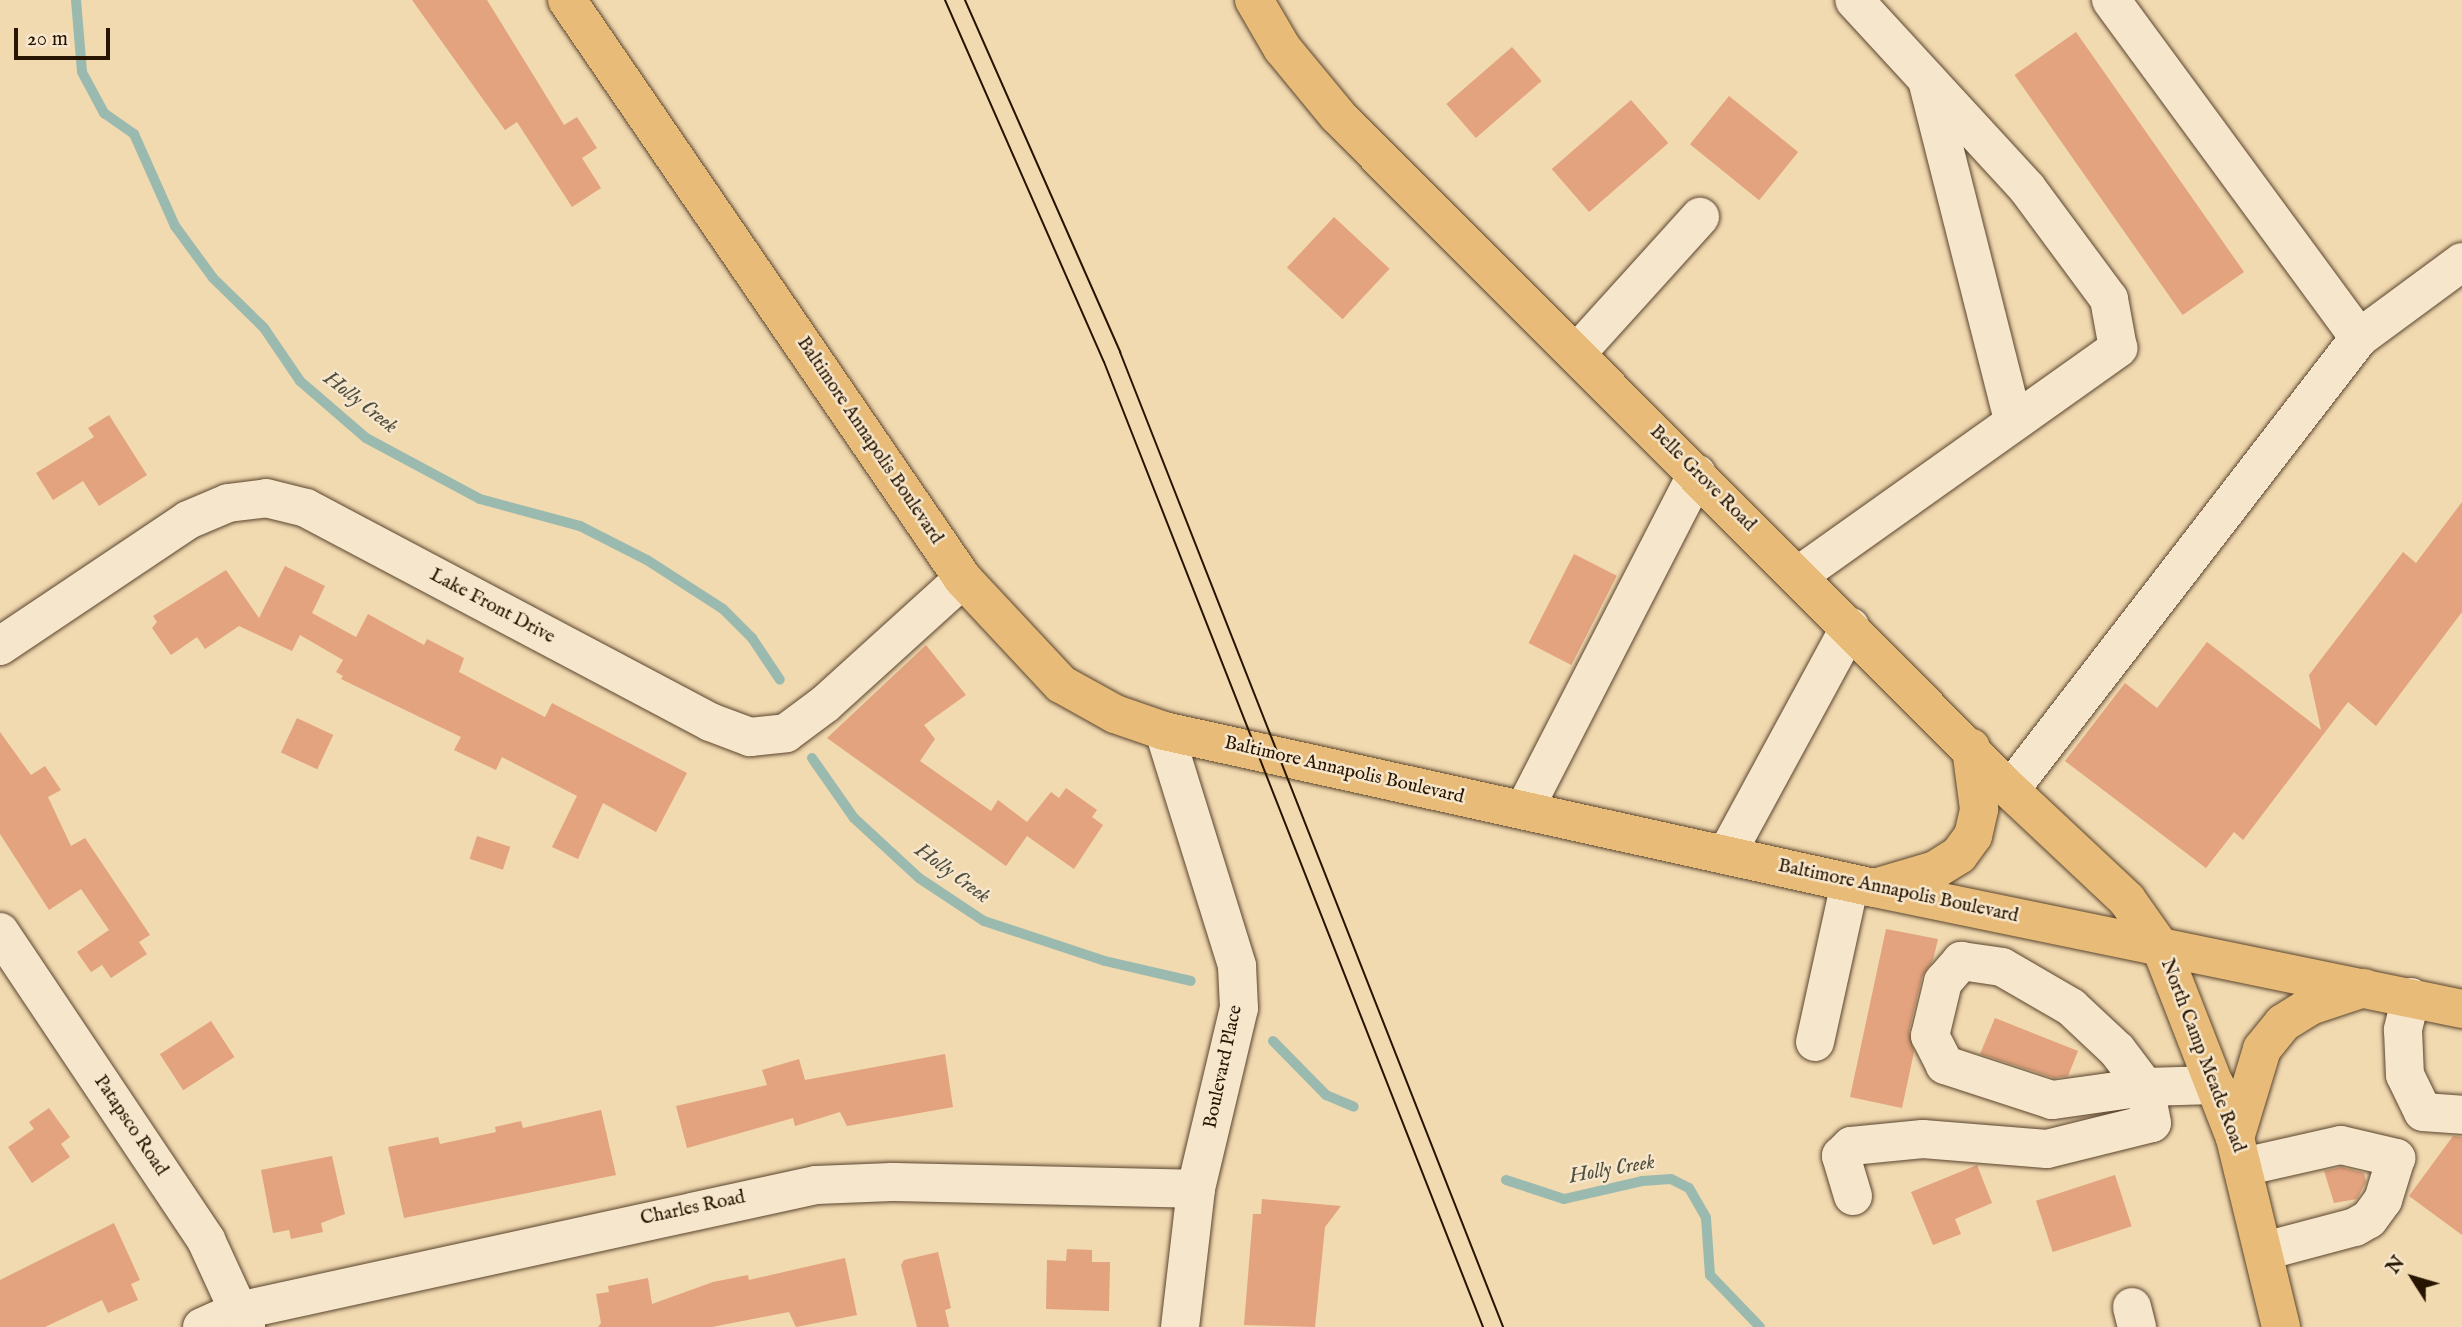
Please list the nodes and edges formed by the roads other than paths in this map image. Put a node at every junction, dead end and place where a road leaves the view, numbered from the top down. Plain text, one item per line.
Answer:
1 (567, 0) edge
2 (1254, 0) edge
3 (1854, 0) edge
4 (2111, 0) edge
5 (1926, 75) junction
6 (1700, 217) dead end
7 (2462, 262) edge
8 (2359, 338) junction
9 (1576, 354) junction
10 (2013, 421) junction
11 (1697, 474) junction
12 (1799, 575) junction
13 (963, 579) junction
14 (1850, 627) junction
15 (0, 646) edge
16 (1164, 731) junction
17 (1971, 748) junction
18 (2010, 789) junction
19 (1524, 810) junction
20 (1726, 855) junction
21 (1862, 886) junction
22 (1971, 908) junction
23 (0, 932) edge
24 (2161, 948) junction
25 (1961, 961) junction
26 (2366, 987) junction
27 (2411, 997) junction
28 (2462, 1009) edge
29 (1815, 1042) dead end
30 (2215, 1086) junction
31 (2145, 1087) junction
32 (2423, 1112) junction
33 (2462, 1115) edge
34 (2239, 1153) junction
35 (2396, 1158) junction
36 (1196, 1189) junction
37 (1853, 1196) dead end
38 (2264, 1251) junction
39 (242, 1319) edge
40 (202, 1327) edge
41 (1180, 1327) edge
42 (2281, 1327) edge

1 - 13 main road, Baltimore Annapolis Boulevard
2 - 9 main road, Belle Grove Road
3 - 5 street
4 - 8 street
5 - 10 street
5 - 10 street
6 - 9 street
7 - 8 street
8 - 18 street
9 - 11 main road, Belle Grove Road
10 - 12 street
11 - 12 main road, Belle Grove Road
11 - 19 street
12 - 14 main road, Belle Grove Road
13 - 15 street, Lake Front Drive
13 - 16 main road, Baltimore Annapolis Boulevard
14 - 17 main road, Belle Grove Road
14 - 20 street
16 - 19 main road, Baltimore Annapolis Boulevard
16 - 36 street, Boulevard Place
17 - 18 main road, Belle Grove Road
17 - 21 main road
18 - 24 main road, Belle Grove Road
19 - 20 main road, Baltimore Annapolis Boulevard
20 - 21 main road, Baltimore Annapolis Boulevard
21 - 22 main road, Baltimore Annapolis Boulevard
21 - 29 street
22 - 24 main road, Baltimore Annapolis Boulevard
22 - 25 street
23 - 39 street, Patapsco Road
24 - 26 main road, Baltimore Annapolis Boulevard
24 - 30 main road, North Camp Meade Road
25 - 31 street
25 - 31 street
26 - 27 main road, Baltimore Annapolis Boulevard
26 - 34 main road
27 - 28 main road, Baltimore Annapolis Boulevard
27 - 32 street
30 - 31 street
30 - 34 main road, North Camp Meade Road
31 - 37 street
32 - 33 street
32 - 35 street
34 - 35 street
34 - 38 main road, North Camp Meade Road
35 - 38 street
36 - 39 street, Charles Road
36 - 41 street, Boulevard Place
38 - 42 main road, North Camp Meade Road
39 - 40 street, Charles Road

